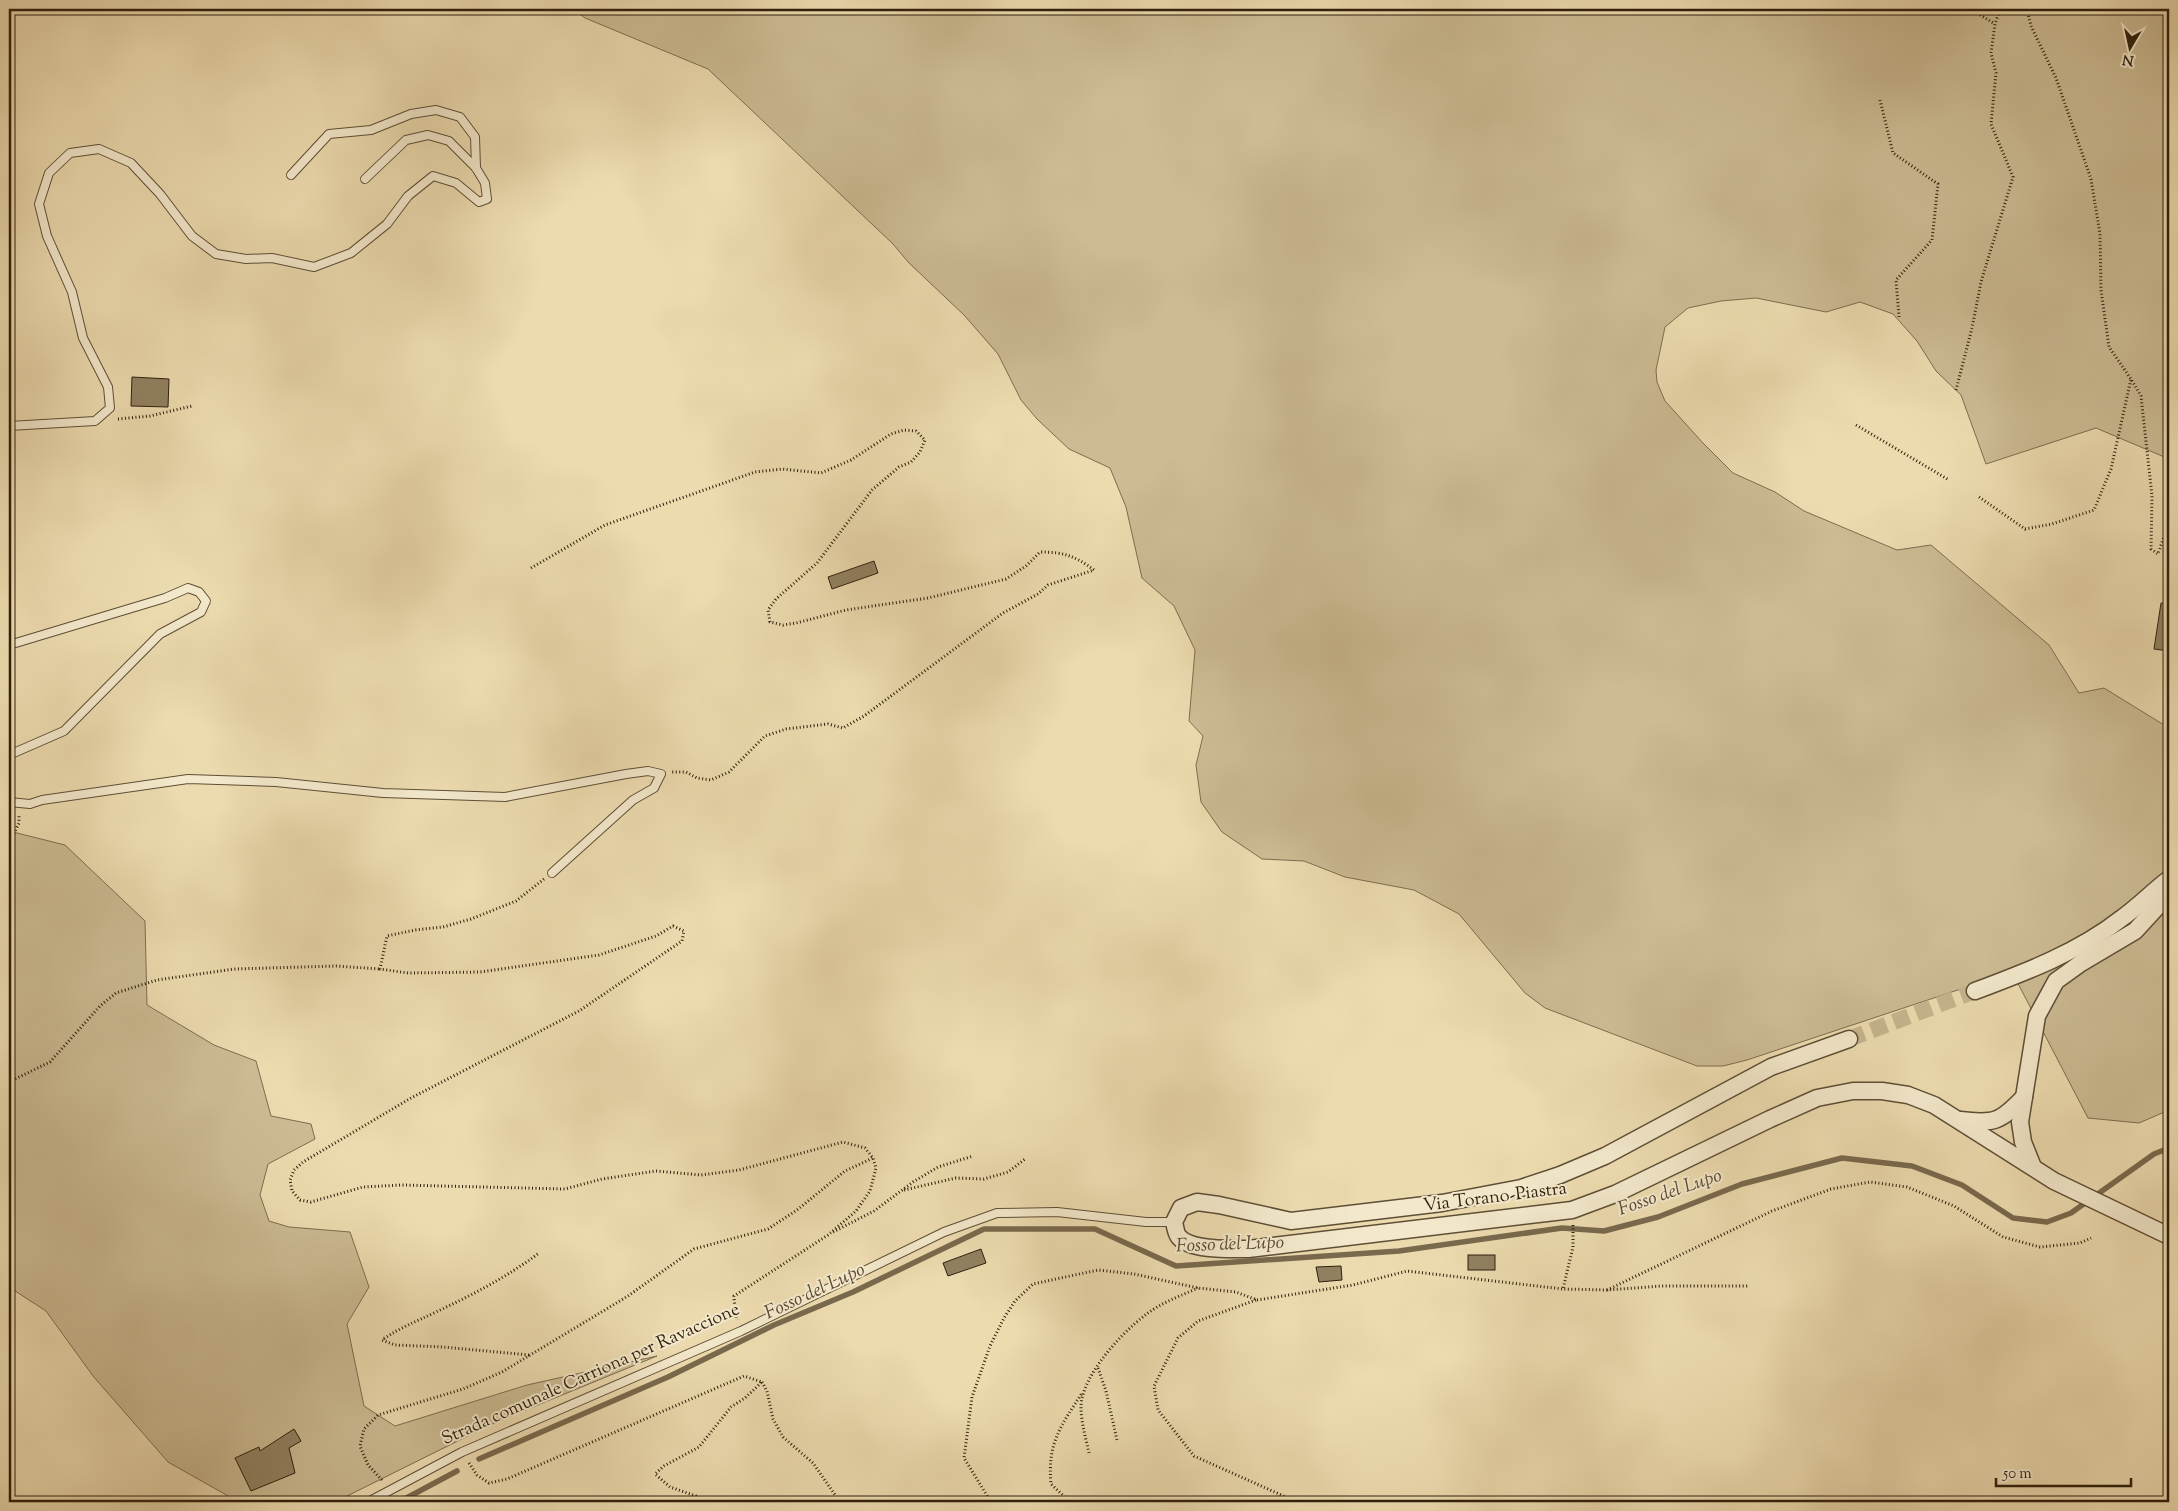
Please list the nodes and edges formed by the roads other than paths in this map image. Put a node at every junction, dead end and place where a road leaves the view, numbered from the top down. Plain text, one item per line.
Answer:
1 (476, 168) junction
2 (291, 175) dead end
3 (364, 179) dead end
4 (9, 426) edge
5 (9, 645) edge
6 (9, 755) edge
7 (9, 802) edge
8 (552, 873) road end
9 (2169, 878) edge
10 (2169, 894) edge
11 (1975, 991) tunnel mouth
12 (1849, 1039) tunnel mouth
13 (2024, 1097) junction
14 (1955, 1119) junction
15 (2033, 1167) junction
16 (1174, 1222) junction
17 (2169, 1236) edge
18 (368, 1502) edge

1 - 2 lane
1 - 3 lane
1 - 4 lane
5 - 6 lane
7 - 8 lane
9 - 11 street
10 - 13 street
12 - 16 street
13 - 14 street, Via Torano-Piastra
13 - 15 street
14 - 15 street, Via Torano-Piastra
14 - 16 street, Via Torano-Piastra
15 - 17 street, Via Torano-Piastra
16 - 18 lane, Strada comunale Carriona per Ravaccione

